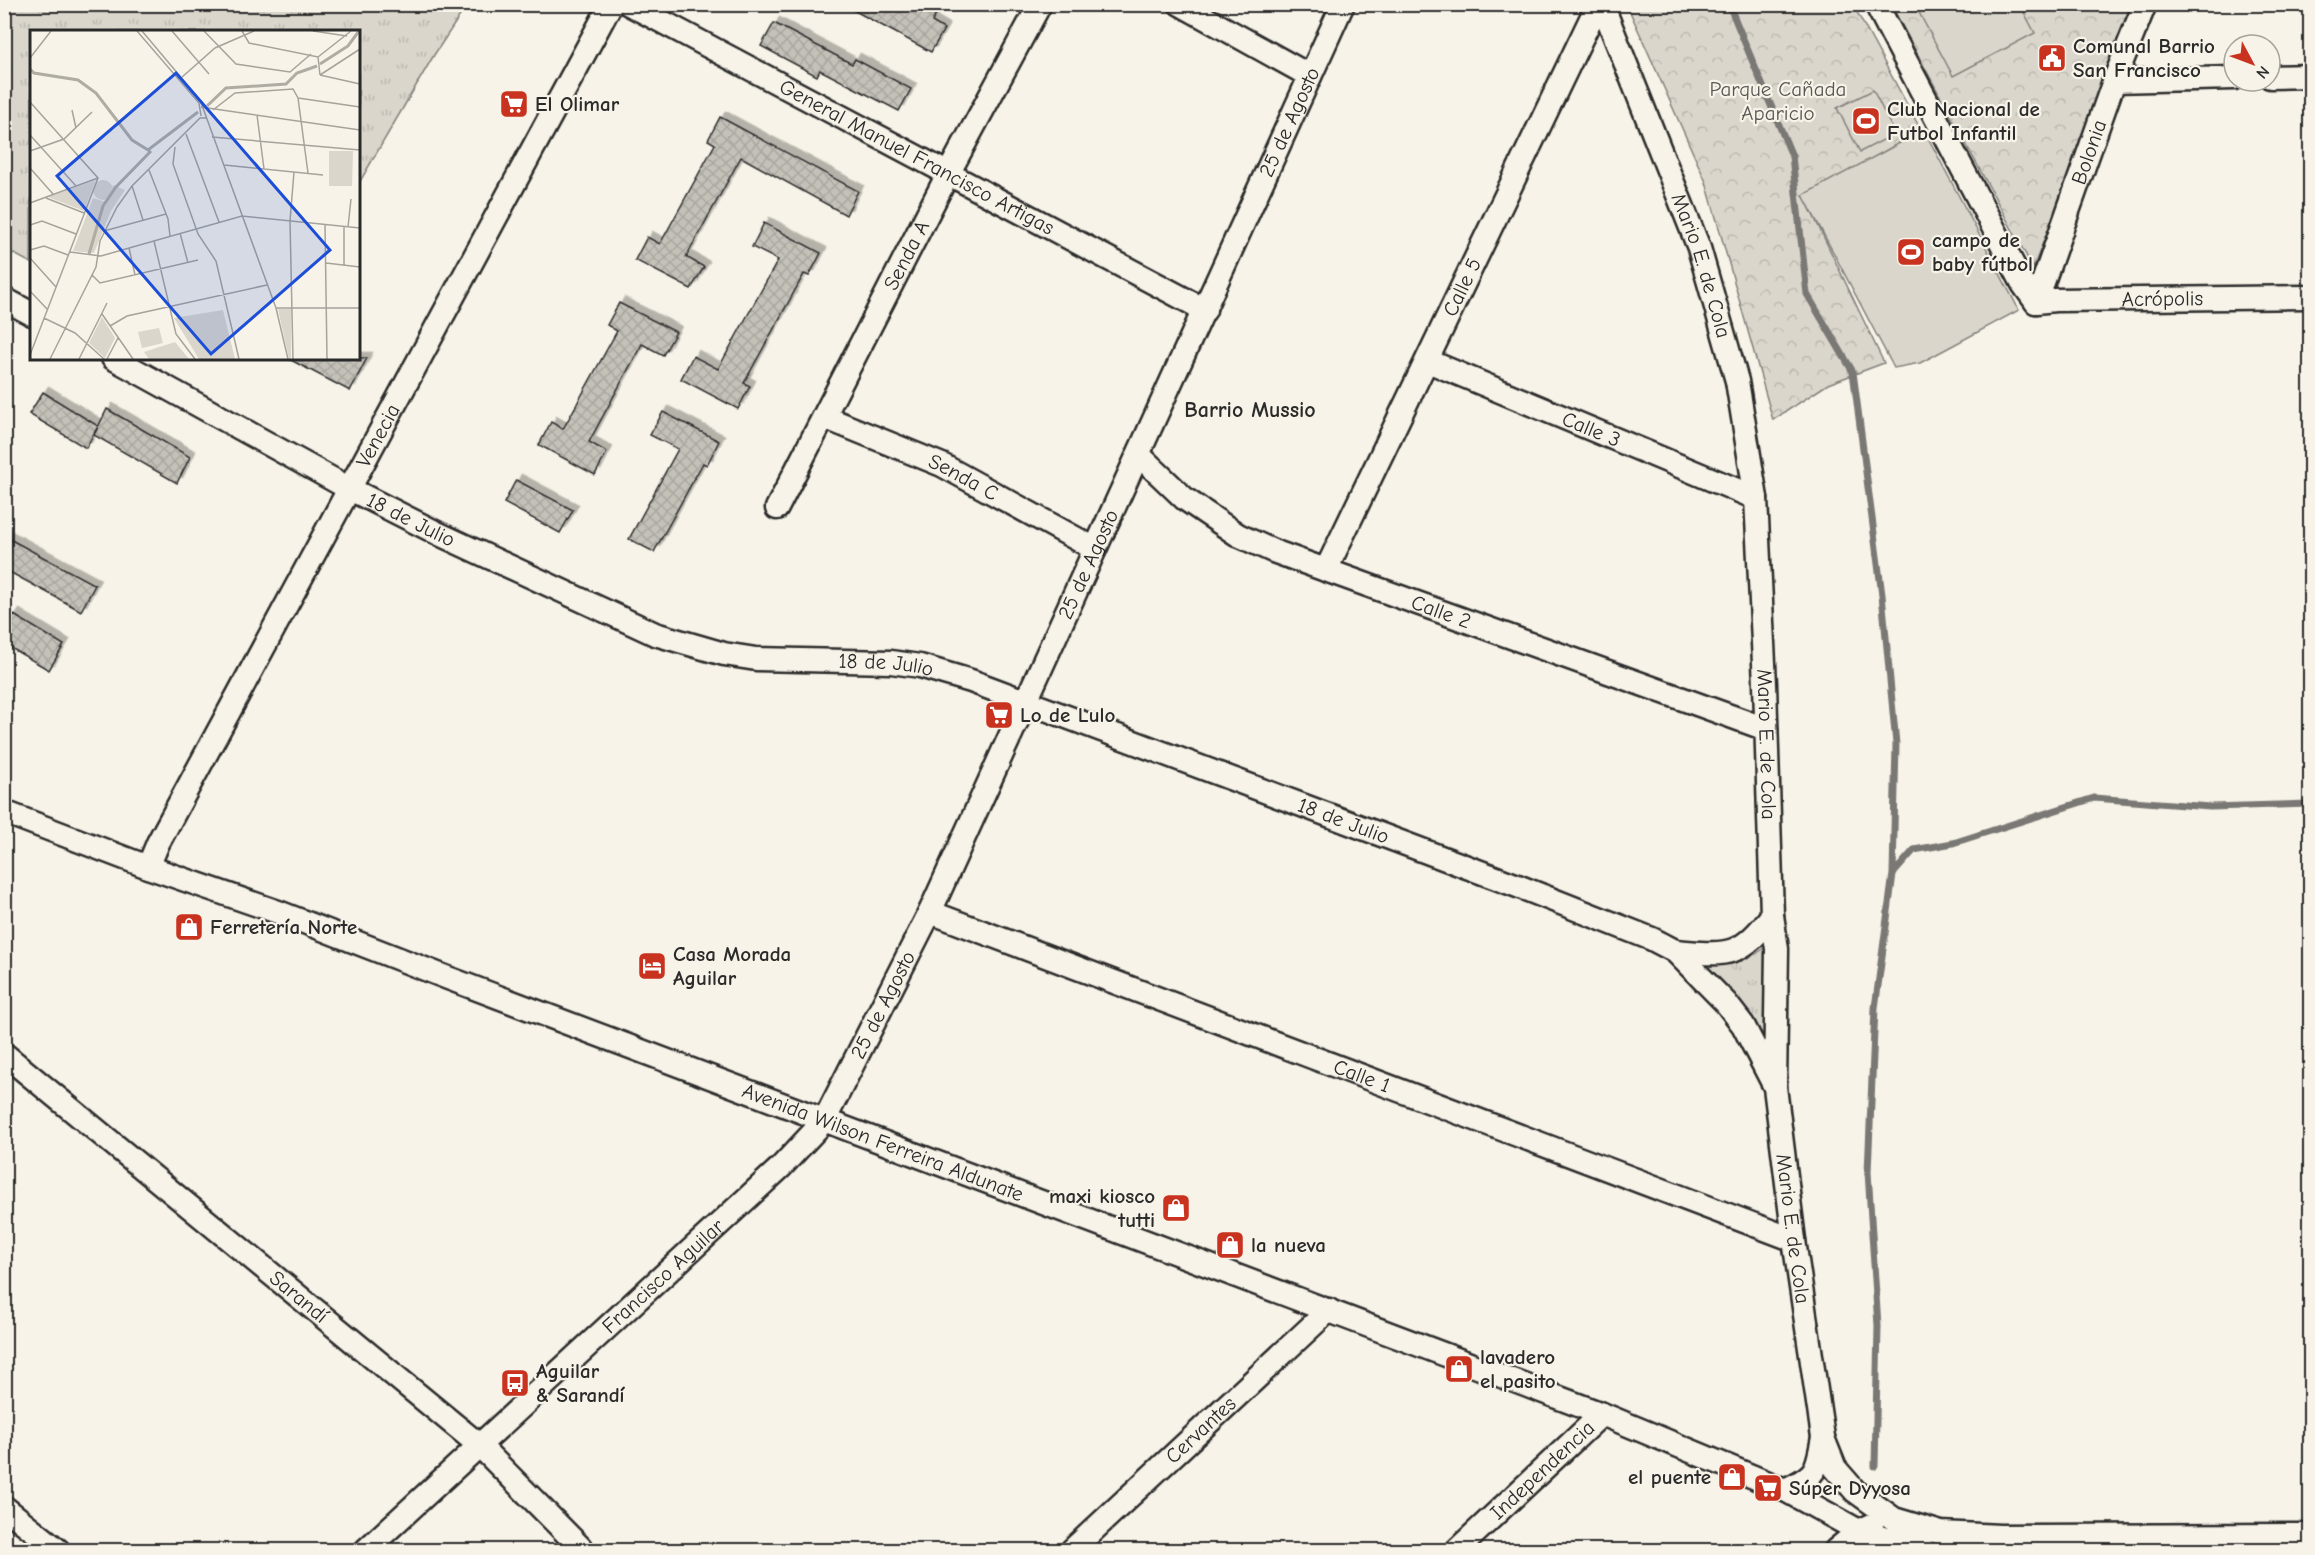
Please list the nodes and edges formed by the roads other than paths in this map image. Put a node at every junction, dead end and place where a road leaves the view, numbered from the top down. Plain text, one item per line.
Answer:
1 (611, 4) edge
2 (629, 4) edge
3 (1040, 4) edge
4 (1180, 4) edge
5 (1343, 4) edge
6 (1600, 4) edge
7 (1876, 4) edge
8 (2145, 4) edge
9 (1310, 76) junction
10 (2310, 76) edge
11 (2282, 77) edge
12 (2222, 78) edge
13 (2114, 81) junction
14 (948, 174) junction
15 (2029, 293) junction
16 (2310, 297) edge
17 (4, 299) edge
18 (1205, 310) junction
19 (30, 313) edge
20 (117, 360) edge
21 (1428, 361) junction
22 (824, 417) junction
23 (1139, 455) junction
24 (350, 489) junction
25 (1756, 498) junction
26 (777, 508) dead end
27 (1095, 549) junction
28 (1326, 570) junction
29 (1025, 700) junction
30 (1766, 729) junction
31 (4, 812) edge
32 (148, 867) junction
33 (930, 912) junction
34 (1772, 915) junction
35 (1675, 951) junction
36 (4, 1054) edge
37 (1774, 1087) junction
38 (824, 1120) junction
39 (1794, 1240) junction
40 (1329, 1310) junction
41 (1602, 1414) junction
42 (1822, 1437) junction
43 (479, 1444) junction
44 (1785, 1490) junction
45 (4, 1507) edge
46 (1894, 1519) junction
47 (2310, 1535) edge
48 (1855, 1541) edge
49 (2246, 1543) edge
50 (1921, 1549) edge
51 (58, 1551) edge
52 (366, 1551) edge
53 (583, 1551) edge
54 (1072, 1551) edge
55 (1457, 1551) edge
56 (1836, 1551) edge

1 - 24 street, Venecia
2 - 14 street, General Manuel Francisco Artigas
3 - 14 street, Senda A
4 - 9 street
5 - 9 street, 25 de Agosto
6 - 21 street, Calle 5
6 - 25 street, Mario E. de Cola
7 - 15 street
8 - 13 street, Bolonia
9 - 18 street, 25 de Agosto
10 - 11 street
12 - 13 street
13 - 15 street, Bolonia
14 - 18 street, General Manuel Francisco Artigas
14 - 22 street, Senda A
15 - 16 street, Acrópolis
17 - 19 street
18 - 23 street, 25 de Agosto
20 - 24 street, 18 de Julio
21 - 25 street, Calle 3
21 - 28 street, Calle 5
22 - 26 street, Senda A
22 - 27 street, Senda C
23 - 27 street, 25 de Agosto
23 - 28 street, Calle 2
24 - 29 street, 18 de Julio
24 - 32 street, Venecia
25 - 30 street, Mario E. de Cola
27 - 29 street, 25 de Agosto
28 - 30 street, Calle 2
29 - 33 street, 25 de Agosto
29 - 35 street, 18 de Julio
30 - 34 street, Mario E. de Cola
31 - 32 street, Avenida Wilson Ferreira Aldunate
32 - 38 street, Avenida Wilson Ferreira Aldunate
33 - 38 street, 25 de Agosto
33 - 39 street, Calle 1
34 - 35 street, 18 de Julio
34 - 37 street, Mario E. de Cola
35 - 37 street, 18 de Julio
36 - 43 street, Sarandí
37 - 39 street, Mario E. de Cola
38 - 40 street, Avenida Wilson Ferreira Aldunate
38 - 43 street, Francisco Aguilar
39 - 42 street, Mario E. de Cola
40 - 41 street, Avenida Wilson Ferreira Aldunate
40 - 54 street, Cervantes
41 - 44 street, Avenida Wilson Ferreira Aldunate
41 - 55 street, Independencia
42 - 44 street, Mario E. de Cola
42 - 46 street
43 - 52 street, Francisco Aguilar
43 - 53 street, Sarandí
44 - 48 street, Avenida Wilson Ferreira Aldunate
45 - 51 street
46 - 48 street
46 - 49 street
47 - 49 street
48 - 50 street, Avenida Wilson Ferreira Aldunate
48 - 56 street

